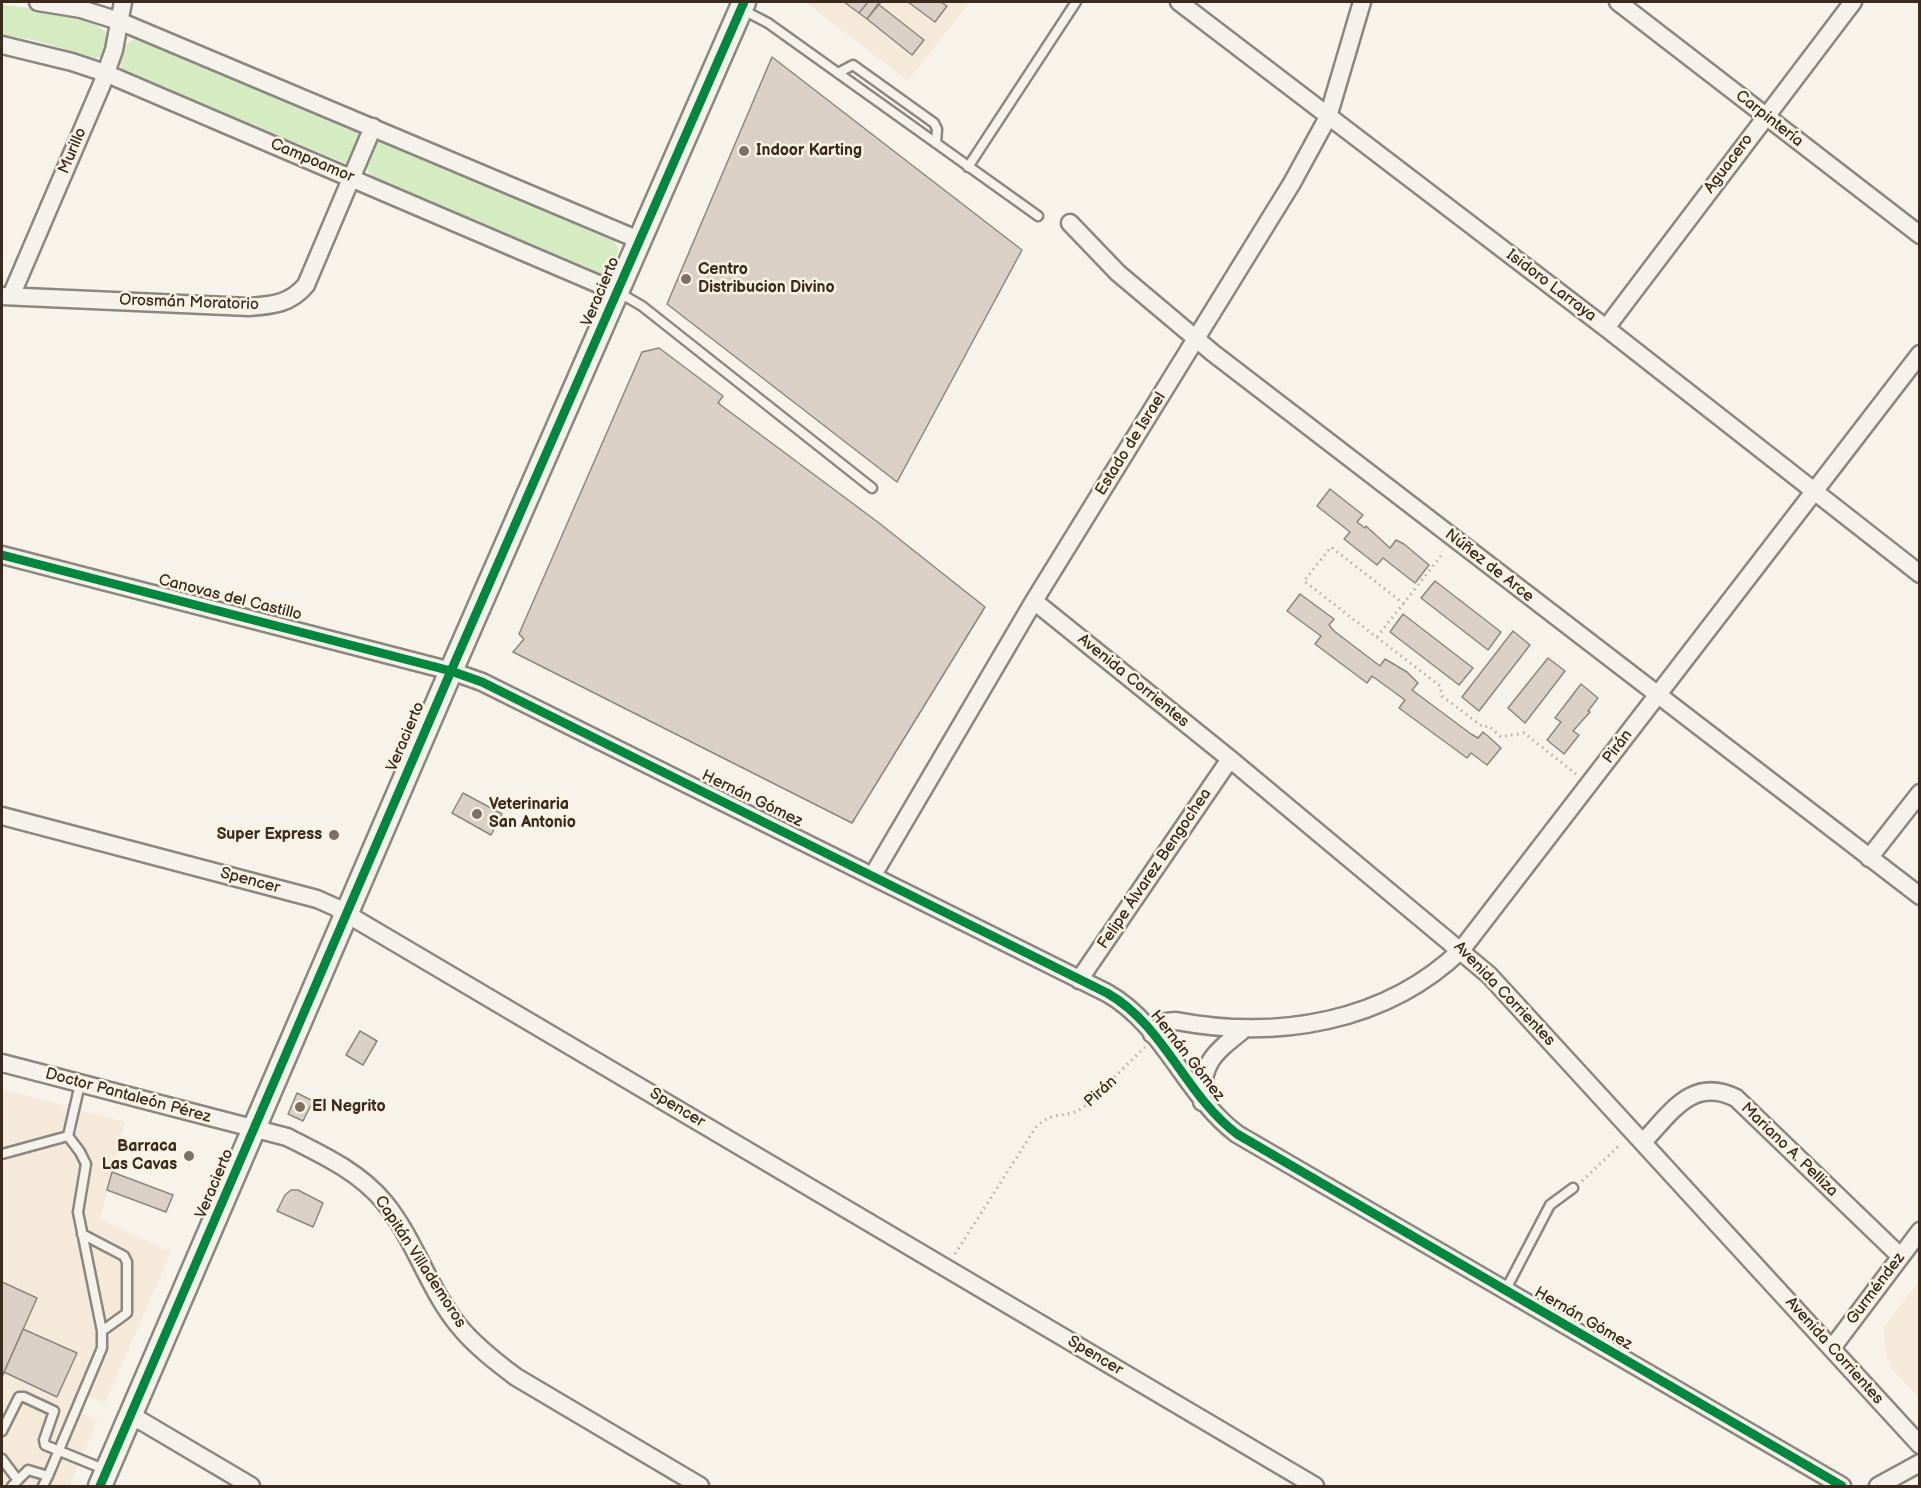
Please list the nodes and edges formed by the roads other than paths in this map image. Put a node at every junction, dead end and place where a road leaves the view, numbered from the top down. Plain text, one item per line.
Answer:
1 (38, 2) edge
2 (123, 2) edge
3 (1076, 2) edge
4 (1179, 2) edge
5 (1362, 2) edge
6 (1618, 2) edge
7 (1853, 2) edge
8 (742, 5) edge
9 (119, 21) junction
10 (2, 45) edge
11 (105, 73) junction
12 (838, 73) junction
13 (1765, 116) junction
14 (1328, 117) junction
15 (373, 128) junction
16 (936, 143) junction
17 (968, 167) junction
18 (352, 178) junction
19 (1038, 216) dead end
20 (1070, 223) dead end
21 (1920, 235) edge
22 (639, 240) junction
23 (617, 292) junction
24 (6, 296) edge
25 (1606, 328) junction
26 (1197, 339) junction
27 (1920, 354) edge
28 (872, 488) dead end
29 (1814, 491) junction
30 (2, 555) edge
31 (1920, 574) edge
32 (1034, 602) junction
33 (451, 671) junction
34 (1657, 696) junction
35 (1230, 759) junction
36 (1920, 793) edge
37 (2, 816) edge
38 (1869, 858) junction
39 (873, 875) junction
40 (1920, 896) edge
41 (347, 913) junction
42 (1461, 949) junction
43 (1079, 980) junction
44 (1242, 1030) junction
45 (1152, 1034) junction
46 (2, 1063) edge
47 (81, 1084) junction
48 (1202, 1102) junction
49 (255, 1129) junction
50 (68, 1136) junction
51 (1638, 1137) junction
52 (2, 1154) edge
53 (1573, 1188) road end
54 (1920, 1231) edge
55 (82, 1234) junction
56 (1900, 1256) junction
57 (1504, 1292) junction
58 (102, 1331) junction
59 (1832, 1348) junction
60 (132, 1414) junction
61 (2, 1431) edge
62 (1920, 1445) edge
63 (59, 1450) junction
64 (2, 1459) edge
65 (1920, 1463) edge
66 (48, 1476) junction
67 (104, 1479) edge
68 (14, 1483) edge
69 (44, 1486) edge
70 (251, 1486) edge
71 (700, 1486) edge
72 (1316, 1486) edge
73 (1842, 1486) edge
74 (1878, 1486) edge

1 - 9 street
2 - 9 street, Murillo
3 - 17 lane
4 - 14 street, Isidoro Larraya
5 - 14 street, Estado de Israel
6 - 13 street, Carpintería
7 - 13 street, Aguacero
8 - 12 lane
8 - 22 street, Veracierto
9 - 11 street, Murillo
9 - 15 street
10 - 11 street, Campoamor
11 - 18 street, Campoamor
11 - 24 street, Murillo
12 - 16 lane
12 - 16 lane
13 - 21 street, Carpintería
13 - 25 street, Aguacero
14 - 25 street, Isidoro Larraya
14 - 26 street, Estado de Israel
15 - 18 street, Orosmán Moratorio
15 - 22 street
16 - 17 lane
17 - 19 lane
18 - 23 street, Campoamor
18 - 24 street, Orosmán Moratorio
20 - 26 street, Núñez de Arce
22 - 23 street, Veracierto
23 - 28 lane
23 - 33 street, Veracierto
25 - 29 street, Isidoro Larraya
26 - 32 street, Estado de Israel
26 - 34 street, Núñez de Arce
27 - 29 street, Pirán
29 - 31 street, Isidoro Larraya
29 - 34 street, Pirán
30 - 33 street, Canovas del Castillo
32 - 35 street, Avenida Corrientes
32 - 39 street, Estado de Israel
33 - 39 street, Hernán Gómez
33 - 41 street, Veracierto
34 - 38 street, Núñez de Arce
34 - 42 street, Pirán
35 - 42 street, Avenida Corrientes
35 - 43 street, Felipe Álvarez Bengochea
36 - 38 street
37 - 41 street, Spencer
38 - 40 street, Núñez de Arce
39 - 43 street, Hernán Gómez
41 - 49 street, Veracierto
41 - 72 street, Spencer
42 - 44 street, Pirán
42 - 51 street, Avenida Corrientes
43 - 45 street, Hernán Gómez
44 - 45 street, Pirán
44 - 48 street, Hernán Gómez
45 - 48 street, Hernán Gómez
46 - 47 street, Doctor Pantaleón Pérez
47 - 49 street, Doctor Pantaleón Pérez
47 - 50 lane
48 - 57 street, Hernán Gómez
49 - 60 street, Veracierto
49 - 71 street, Capitán Villademoros
50 - 52 lane
50 - 55 lane
51 - 56 street, Mariano A. Pelliza
51 - 59 street, Avenida Corrientes
53 - 57 lane
54 - 56 street, Gurméndez
55 - 58 lane
55 - 58 lane
56 - 59 street, Gurméndez
57 - 73 street, Hernán Gómez
58 - 63 lane
59 - 62 street, Avenida Corrientes
60 - 67 street, Veracierto
60 - 70 street
61 - 63 lane
63 - 66 lane
63 - 67 lane
64 - 68 lane
65 - 74 street
66 - 68 lane
66 - 69 lane

